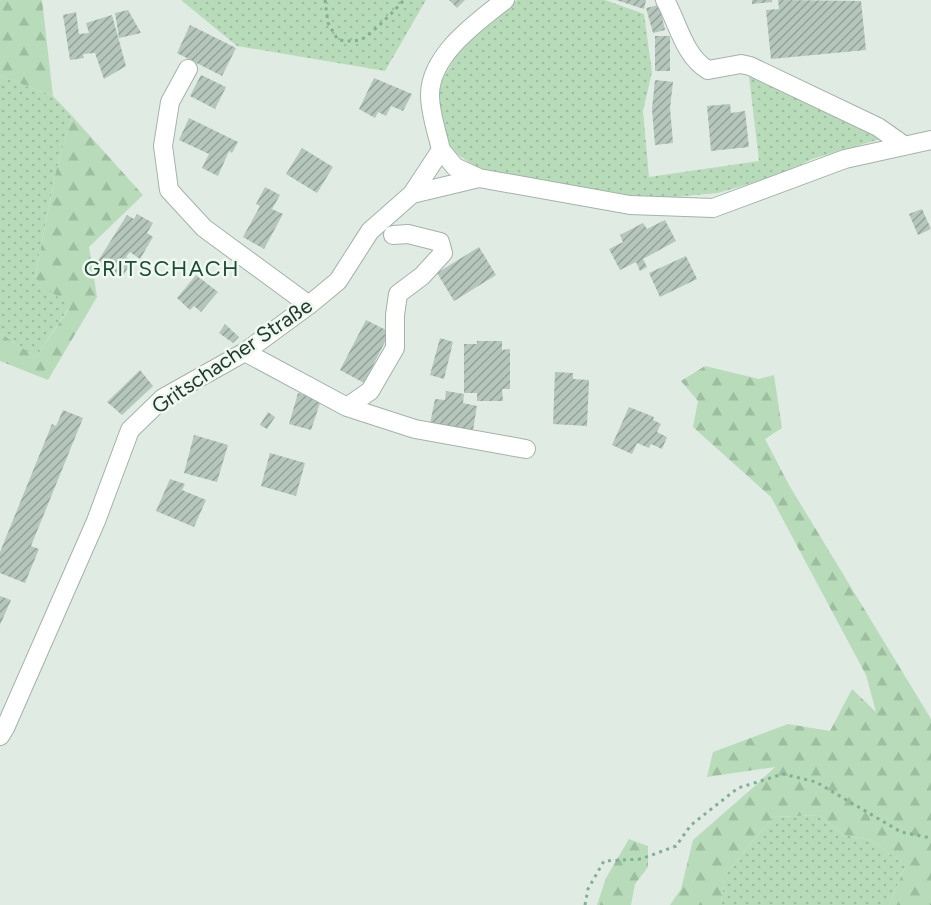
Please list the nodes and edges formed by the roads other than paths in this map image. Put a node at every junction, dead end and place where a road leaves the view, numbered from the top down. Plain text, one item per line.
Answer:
1 (505, 0) edge
2 (665, 0) edge
3 (188, 69) dead end
4 (931, 140) edge
5 (905, 146) junction
6 (441, 150) junction
7 (479, 178) junction
8 (412, 194) junction
9 (393, 235) dead end
10 (309, 306) junction
11 (245, 352) junction
12 (347, 407) junction
13 (526, 449) dead end
14 (0, 736) edge

1 - 6 street
2 - 5 street
3 - 10 street
4 - 5 street, Gritschacher Straße
5 - 7 street, Gritschacher Straße
6 - 7 street, Gritschacher Straße
6 - 8 street
7 - 8 street, Gritschacher Straße
8 - 10 street, Gritschacher Straße
9 - 12 street
10 - 11 street, Gritschacher Straße
11 - 12 street
11 - 14 street, Gritschacher Straße
12 - 13 street

